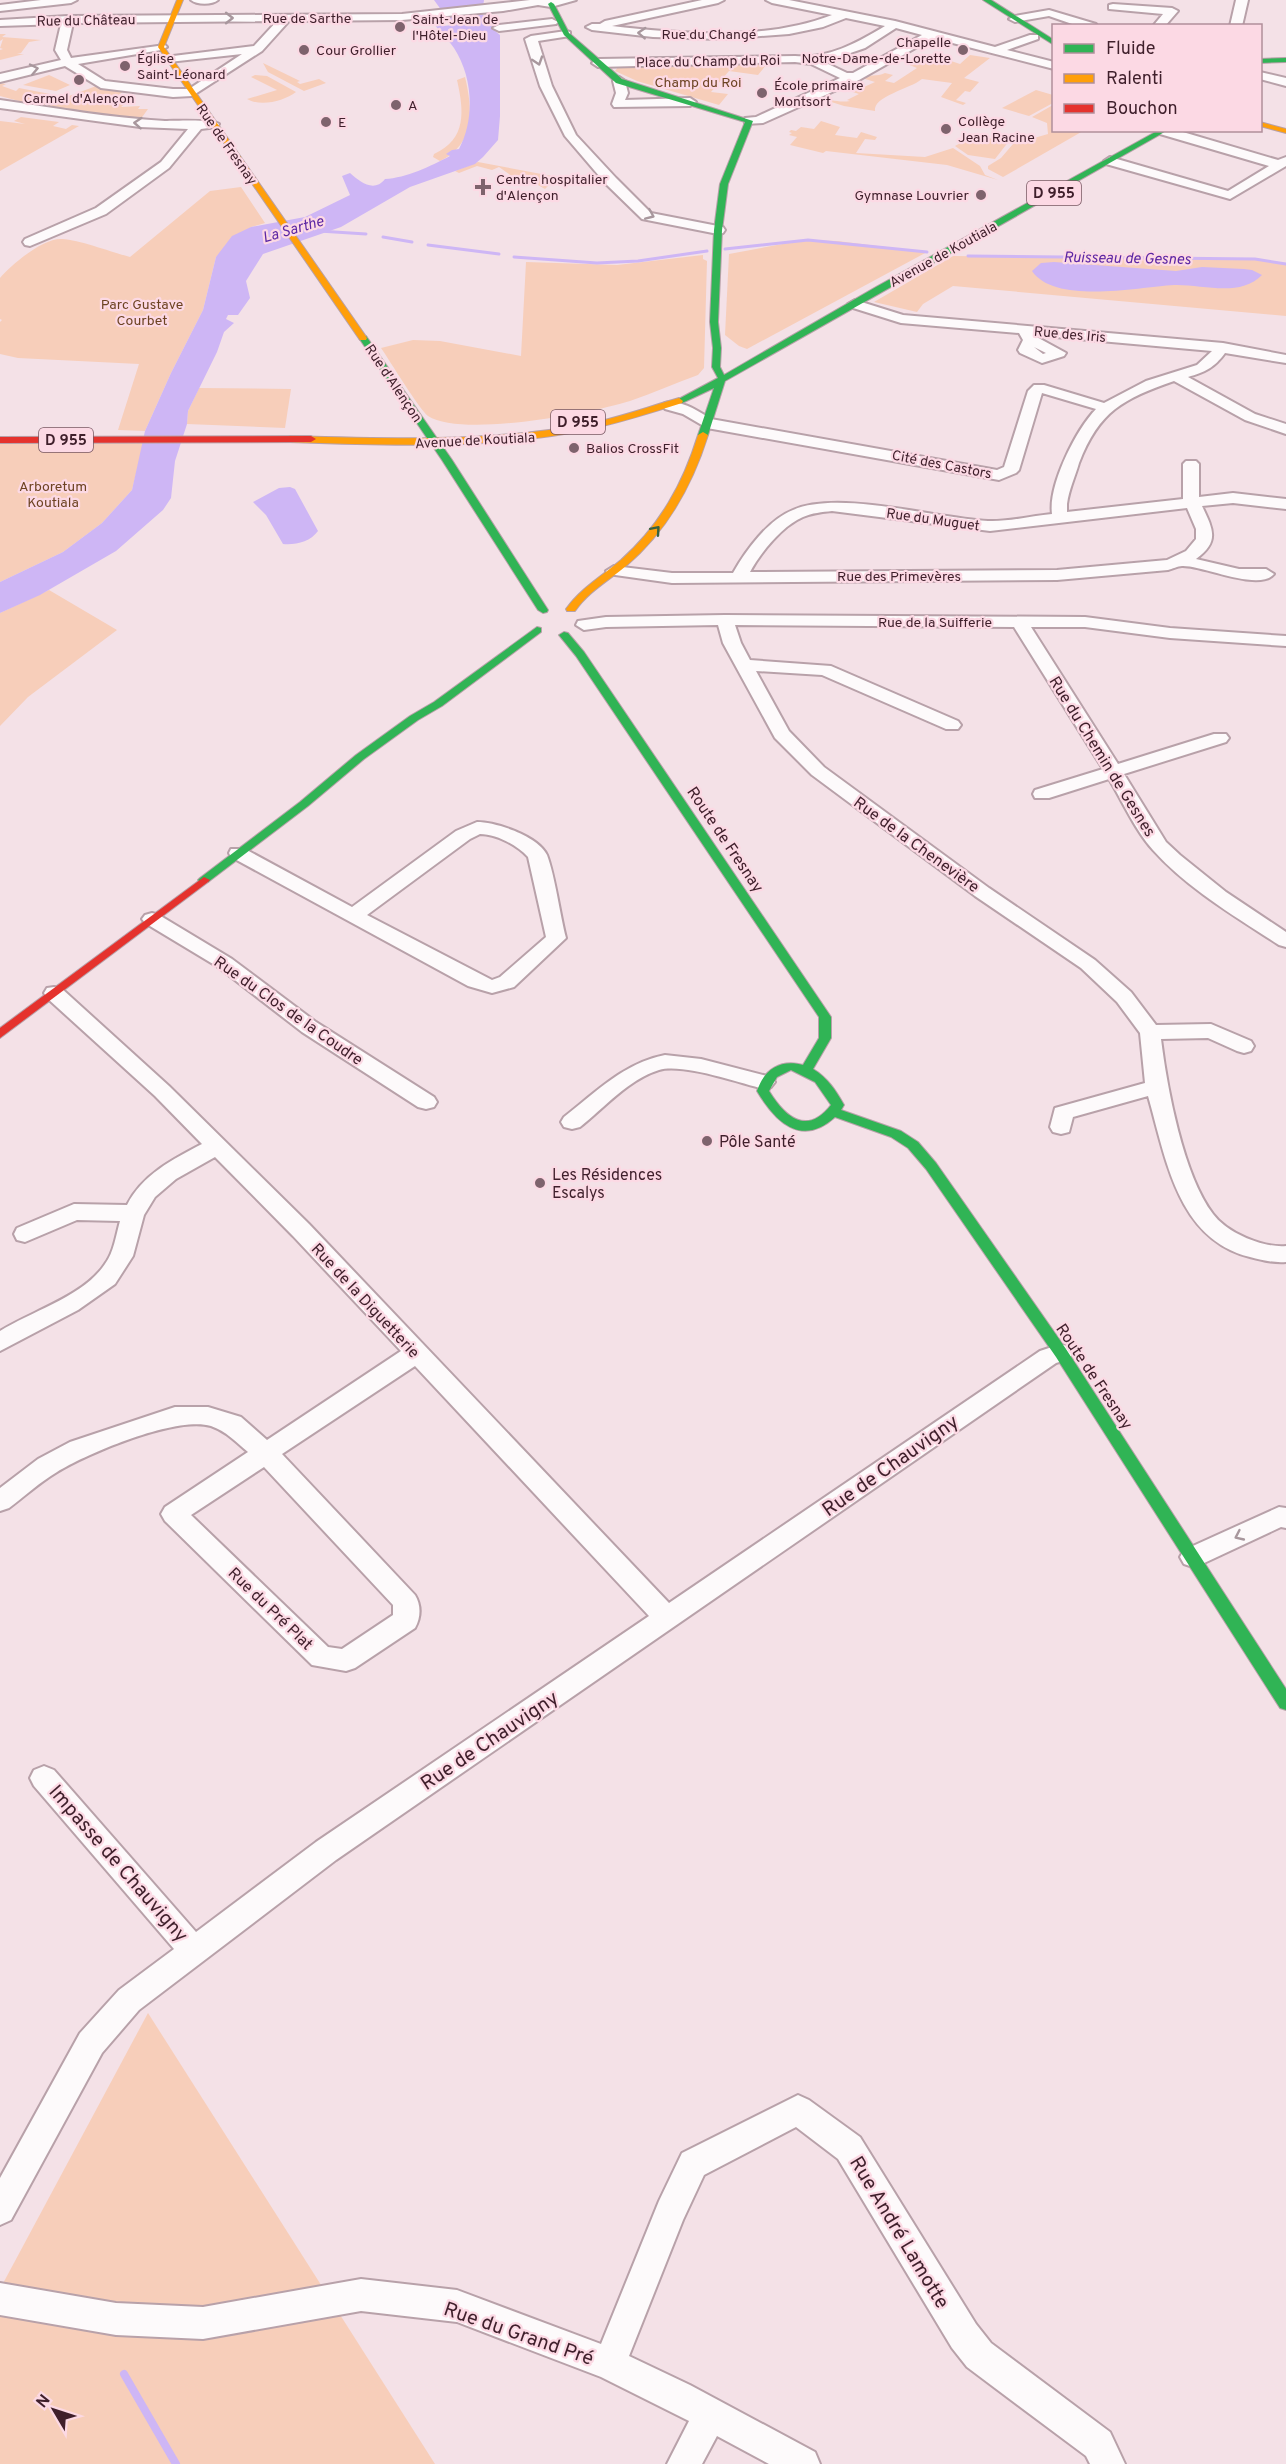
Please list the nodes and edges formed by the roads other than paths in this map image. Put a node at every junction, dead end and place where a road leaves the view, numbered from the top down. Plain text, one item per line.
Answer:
1 (74, 0) edge
2 (180, 0) edge
3 (188, 0) edge
4 (197, 0) edge
5 (212, 0) edge
6 (718, 0) edge
7 (772, 0) edge
8 (986, 0) edge
9 (1242, 0) edge
10 (553, 1) edge
11 (287, 4) dead end
12 (0, 8) edge
13 (1103, 12) edge
14 (846, 14) junction
15 (172, 18) junction
16 (286, 18) junction
17 (68, 19) junction
18 (87, 19) junction
19 (1019, 22) junction
20 (0, 23) edge
21 (896, 24) junction
22 (1068, 24) edge
23 (1160, 24) edge
24 (1236, 24) edge
25 (592, 27) junction
26 (500, 28) dead end
27 (563, 29) junction
28 (934, 33) junction
29 (1043, 33) edge
30 (793, 40) junction
31 (258, 49) junction
32 (1052, 49) edge
33 (997, 51) junction
34 (165, 53) junction
35 (1286, 60) edge
36 (814, 61) junction
37 (1262, 61) edge
38 (68, 63) junction
39 (598, 63) junction
40 (1052, 68) edge
41 (1262, 75) edge
42 (0, 78) edge
43 (850, 78) junction
44 (1281, 80) edge
45 (619, 81) junction
46 (1262, 86) edge
47 (192, 92) junction
48 (690, 102) junction
49 (0, 104) edge
50 (749, 121) junction
51 (213, 124) junction
52 (197, 126) junction
53 (1262, 126) edge
54 (1162, 132) edge
55 (1168, 132) edge
56 (1286, 132) edge
57 (1110, 161) junction
58 (1283, 163) edge
59 (718, 231) junction
60 (30, 242) dead end
61 (300, 250) joint
62 (855, 304) junction
63 (1223, 347) junction
64 (717, 348) junction
65 (1286, 359) edge
66 (749, 365) junction
67 (1175, 376) junction
68 (722, 378) junction
69 (670, 406) junction
70 (1107, 408) junction
71 (707, 423) junction
72 (1286, 429) edge
73 (432, 439) junction
74 (0, 440) edge
75 (1191, 464) dead end
76 (1191, 501) junction
77 (1286, 504) edge
78 (1060, 516) junction
79 (1182, 561) junction
80 (614, 571) junction
81 (1266, 574) dead end
82 (739, 577) junction
83 (571, 609) junction
84 (543, 610) junction
85 (725, 620) junction
86 (1020, 622) junction
87 (584, 625) junction
88 (537, 630) junction
89 (564, 635) junction
90 (1286, 641) edge
91 (745, 665) junction
92 (952, 726) dead end
93 (1220, 738) dead end
94 (1111, 770) junction
95 (1042, 794) dead end
96 (238, 853) junction
97 (355, 914) junction
98 (152, 919) junction
99 (1286, 940) edge
100 (54, 993) junction
101 (1150, 1032) junction
102 (0, 1034) edge
103 (1244, 1046) dead end
104 (807, 1069) junction
105 (764, 1082) junction
106 (1156, 1087) junction
107 (426, 1102) dead end
108 (835, 1112) junction
109 (572, 1122) dead end
110 (1061, 1127) dead end
111 (217, 1146) junction
112 (134, 1213) junction
113 (25, 1234) dead end
114 (1286, 1254) edge
115 (0, 1342) edge
116 (417, 1353) junction
117 (1061, 1353) junction
118 (266, 1453) junction
119 (0, 1501) edge
120 (1286, 1518) edge
121 (1193, 1557) junction
122 (667, 1618) junction
123 (1286, 1703) edge
124 (44, 1778) dead end
125 (193, 1949) junction
126 (0, 2209) edge
127 (0, 2299) edge
128 (609, 2364) junction
129 (710, 2415) junction
130 (684, 2464) edge
131 (803, 2464) edge
132 (1108, 2464) edge

1 - 12 street
1 - 18 street
2 - 3 street
2 - 15 street
4 - 5 street
6 - 25 street
7 - 14 street
8 - 19 street
9 - 24 street
10 - 16 street, Rue de Sarthe
10 - 27 street
11 - 16 street
13 - 22 street
13 - 23 street
14 - 21 street
14 - 30 street, Rue du Changé
15 -> 16 street, Rue de Sarthe
15 - 18 street, Rue du Château
15 - 34 street
16 - 31 street
17 - 18 street, Rue du Château
17 - 20 street, Rue du Château
17 - 38 street
19 - 22 street
19 - 29 street
21 - 28 street
21 - 36 street
25 - 27 street
30 -> 25 street, Rue du Changé
26 - 27 street
27 - 39 street
27 -> 59 street
28 - 33 street
28 - 43 street
29 - 32 street
29 - 33 street
30 - 36 street
31 - 34 street
31 - 47 street
33 - 40 street
34 - 38 street
34 - 47 street, Rue de Fresnay
35 - 37 street
36 - 39 street, Place du Champ du Roi
36 - 43 street, Place du Champ du Roi
42 -> 38 street
38 - 47 street
39 - 45 street, Place du Champ du Roi
41 - 44 street
43 - 50 street
44 - 46 street
45 - 48 street, Place du Champ du Roi
45 - 48 street, Place du Champ du Roi
47 - 51 street, Rue de Fresnay
48 - 50 street, Place du Champ du Roi
52 -> 49 street
50 - 59 street
51 - 52 street
51 - 61 street, Rue de Fresnay
52 - 60 street
53 - 56 street
54 - 57 street, Avenue de Koutiala / D 955
55 - 58 street
57 - 58 street
57 - 62 street, Avenue de Koutiala / D 955
59 - 64 street
61 - 73 street, Rue d'Alençon
62 - 63 street, Rue des Iris
62 - 66 street, Avenue de Koutiala / D 955
63 - 65 street, Rue des Iris
63 - 67 street
64 - 66 street
64 - 68 street
66 - 68 street, Avenue de Koutiala / D 955
67 - 70 street
67 - 72 street
68 - 69 street, Avenue de Koutiala / D 955
68 - 71 street
68 - 73 street, Avenue de Koutiala / D 955
69 - 71 street
69 - 73 street, Avenue de Koutiala / D 955
70 - 71 street, Cité des Castors
70 - 78 street
80 -> 71 street
73 - 74 street, Avenue de Koutiala / D 955
73 - 84 street, Rue d'Alençon
75 - 76 street
76 - 77 street, Rue du Muguet
76 - 78 street, Rue du Muguet
76 - 79 street
78 - 82 street, Rue du Muguet
79 - 81 street, Rue des Primevères
79 - 82 street, Rue des Primevères
80 - 82 street, Rue des Primevères
80 - 83 street
83 - 84 street
83 - 87 street
84 - 88 street
85 - 86 street, Rue de la Suifferie
85 - 87 street, Rue de la Suifferie
85 - 91 street, Rue de la Chenevière
86 - 90 street, Rue de la Suifferie
86 - 94 street, Rue du Chemin de Gesnes
87 - 89 street
88 - 89 street
88 - 96 street
89 - 104 street, Route de Fresnay
91 - 92 street
91 - 101 street, Rue de la Chenevière
93 - 94 street
94 - 95 street
94 - 99 street, Rue du Chemin de Gesnes
96 - 97 street
96 - 98 street
97 - 97 street
98 - 100 street
98 - 107 street, Rue du Clos de la Coudre
100 - 102 street
100 - 111 street, Rue de la Diguetterie
101 - 103 street
101 - 106 street
104 - 105 street
104 - 108 street
105 - 108 street
105 - 109 street
106 - 110 street
106 - 114 street
108 - 117 street, Route de Fresnay
111 - 112 street
111 - 116 street, Rue de la Diguetterie
112 - 113 street
112 - 115 street
116 - 118 street, Rue du Pré Plat
116 - 122 street, Rue de la Diguetterie
117 - 121 street, Route de Fresnay
117 - 122 street, Rue de Chauvigny
118 - 118 street, Rue du Pré Plat
118 - 119 street
120 -> 121 street
121 - 123 street, Route de Fresnay
122 - 125 street, Rue de Chauvigny
124 - 125 street, Impasse de Chauvigny
125 - 126 street, Rue de Chauvigny
127 - 128 street, Rue du Grand Pré
128 - 129 street, Rue du Grand Pré
128 - 132 street, Rue André Lamotte
129 - 130 street
129 - 131 street, Rue du Grand Pré

